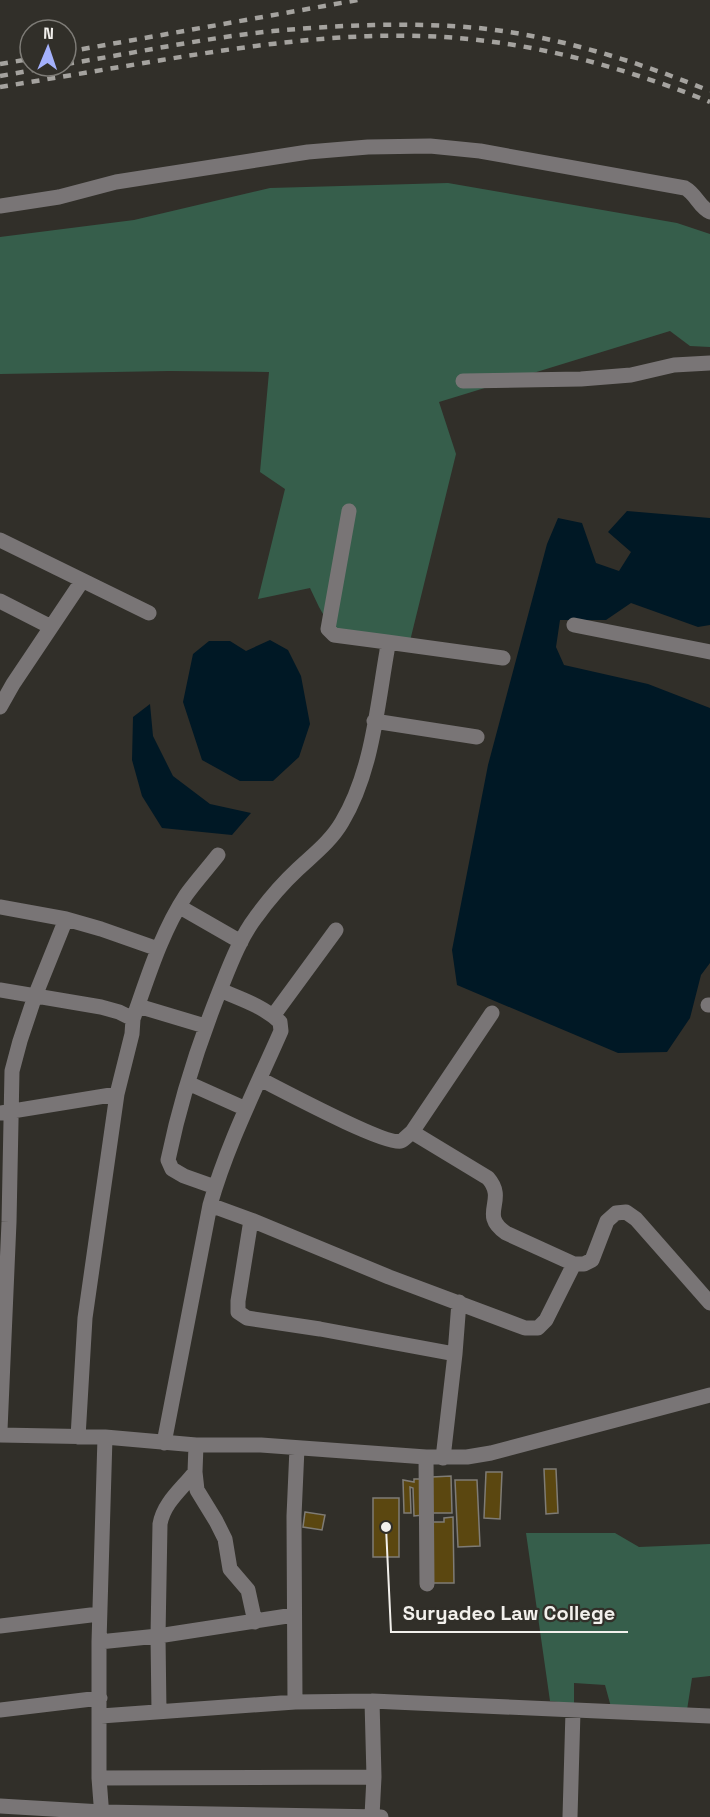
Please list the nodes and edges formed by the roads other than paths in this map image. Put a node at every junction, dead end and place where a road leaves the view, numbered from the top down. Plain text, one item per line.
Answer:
1 (0, 206) edge
2 (710, 212) edge
3 (710, 363) edge
4 (463, 381) dead end
5 (349, 511) dead end
6 (0, 540) edge
7 (82, 580) junction
8 (0, 601) edge
9 (149, 613) dead end
10 (574, 626) dead end
11 (51, 627) junction
12 (387, 642) junction
13 (710, 652) edge
14 (503, 658) dead end
15 (0, 707) edge
16 (374, 721) junction
17 (477, 737) dead end
18 (218, 855) dead end
19 (0, 907) edge
20 (180, 907) junction
21 (66, 919) junction
22 (336, 930) dead end
23 (241, 942) junction
24 (158, 949) junction
25 (0, 990) edge
26 (220, 990) junction
27 (35, 996) junction
28 (135, 1012) junction
29 (492, 1013) dead end
30 (273, 1016) junction
31 (205, 1026) junction
32 (260, 1079) junction
33 (188, 1083) junction
34 (117, 1094) junction
35 (246, 1109) junction
36 (6, 1112) edge
37 (412, 1132) junction
38 (215, 1187) junction
39 (210, 1205) junction
40 (250, 1220) junction
41 (574, 1264) junction
42 (459, 1302) junction
43 (710, 1303) edge
44 (455, 1354) junction
45 (710, 1395) edge
46 (0, 1430) edge
47 (0, 1435) edge
48 (78, 1437) junction
49 (105, 1437) junction
50 (164, 1443) junction
51 (196, 1444) junction
52 (297, 1448) junction
53 (426, 1457) junction
54 (443, 1458) junction
55 (195, 1472) junction
56 (427, 1584) dead end
57 (99, 1614) junction
58 (294, 1615) junction
59 (255, 1622) junction
60 (0, 1626) edge
61 (158, 1636) junction
62 (99, 1642) junction
63 (100, 1698) junction
64 (372, 1701) junction
65 (295, 1702) junction
66 (0, 1710) edge
67 (573, 1711) junction
68 (159, 1712) junction
69 (100, 1716) junction
70 (710, 1716) edge
71 (374, 1777) junction
72 (99, 1778) junction
73 (7, 1810) edge
74 (102, 1814) edge
75 (260, 1816) edge
76 (329, 1816) edge
77 (372, 1816) edge
78 (381, 1817) edge
79 (570, 1817) edge

1 - 2 street
3 - 4 street
5 - 12 street
6 - 7 street
7 - 9 street
7 - 11 street
8 - 11 street
10 - 13 street
11 - 15 street
12 - 14 street
12 - 16 street
16 - 17 street
16 - 23 street
18 - 20 street
19 - 21 street
20 - 23 street
20 - 24 street
21 - 24 street
21 - 27 street
22 - 30 street
23 - 26 street
24 - 28 street
25 - 27 street
26 - 30 street
26 - 31 street
27 - 28 street
27 - 36 street
28 - 31 street
28 - 34 street
29 - 37 street
30 - 32 street
31 - 33 street
32 - 35 street
32 - 37 street
33 - 35 street
33 - 38 street
34 - 36 street
34 - 48 street
35 - 38 street
36 - 46 street
37 - 41 street
38 - 39 street
39 - 40 street
39 - 50 street
40 - 42 street
40 - 44 street
41 - 42 street
41 - 43 street
42 - 44 street
44 - 54 street
45 - 54 street
47 - 48 street
48 - 49 street
49 - 50 street
49 - 57 street
50 - 51 street
51 - 52 street
51 - 55 street
52 - 53 street
52 - 58 street
53 - 54 street
53 - 56 street
55 - 59 street
55 - 61 street
57 - 60 street
57 - 62 street
58 - 59 street
58 - 65 street
59 - 61 street
61 - 62 street
61 - 68 street
62 - 63 street
63 - 66 street
63 - 69 street
64 - 65 street
64 - 67 street
64 - 71 street
65 - 68 street
67 - 70 street
67 - 79 street
68 - 69 street
69 - 72 street
71 - 72 street
71 - 77 street
72 - 74 street
73 - 74 street
74 - 75 street
75 - 76 street
76 - 77 street
77 - 78 street

